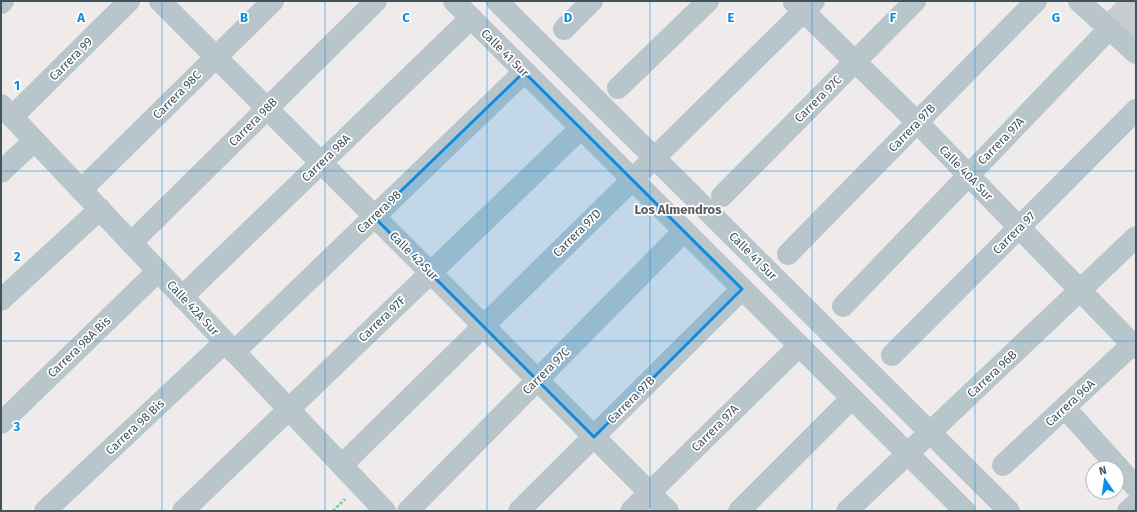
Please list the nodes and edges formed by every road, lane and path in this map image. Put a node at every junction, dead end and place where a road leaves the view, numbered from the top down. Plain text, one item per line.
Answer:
1 (129, 1) edge
2 (160, 1) edge
3 (273, 1) edge
4 (376, 1) edge
5 (454, 1) edge
6 (497, 1) edge
7 (592, 1) edge
8 (708, 1) edge
9 (915, 1) edge
10 (1036, 1) edge
11 (803, 4) edge
12 (1087, 4) edge
13 (471, 18) junction
14 (564, 29) dead end
15 (1109, 29) junction
16 (1136, 53) edge
17 (216, 57) junction
18 (855, 62) junction
19 (524, 72) junction
20 (618, 88) dead end
21 (266, 109) junction
22 (1136, 110) edge
23 (7, 111) edge
24 (917, 122) junction
25 (580, 128) junction
26 (34, 140) junction
27 (654, 158) junction
28 (320, 164) junction
29 (1, 172) edge
30 (968, 175) junction
31 (632, 179) junction
32 (81, 190) junction
33 (722, 196) dead end
34 (100, 209) junction
35 (374, 217) junction
36 (1019, 228) junction
37 (684, 231) junction
38 (1136, 237) edge
39 (131, 243) junction
40 (788, 254) dead end
41 (158, 271) junction
42 (430, 273) junction
43 (742, 289) junction
44 (1080, 290) junction
45 (182, 297) junction
46 (1, 300) edge
47 (844, 306) dead end
48 (484, 325) junction
49 (1135, 344) edge
50 (799, 346) junction
51 (230, 347) junction
52 (892, 355) dead end
53 (538, 380) junction
54 (852, 398) junction
55 (1065, 408) junction
56 (288, 409) junction
57 (1, 423) edge
58 (930, 433) junction
59 (594, 437) junction
60 (908, 454) junction
61 (342, 465) junction
62 (1004, 466) dead end
63 (1136, 487) edge
64 (650, 492) junction
65 (1136, 504) edge
66 (962, 510) edge
67 (45, 511) edge
68 (183, 511) edge
69 (384, 511) edge
70 (408, 511) edge
71 (520, 511) edge
72 (631, 511) edge
73 (668, 511) edge
74 (739, 511) edge
75 (847, 511) edge
76 (1009, 511) edge
77 (1128, 511) edge

1 - 23 street, Carrera 99
2 - 17 street, Calle 42 Sur
3 - 17 street, Carrera 98C
4 - 21 street, Carrera 98B
5 - 13 street, Calle 41 Sur
6 - 27 street, Calle 41 Sur
7 - 14 street
8 - 20 street
9 - 18 street, Carrera 97C
10 - 24 street, Carrera 97B
11 - 18 street, Calle 40A Sur
11 - 27 street, Carrera 97D
12 - 15 street
13 - 19 street, Calle 41 Sur
13 - 28 street, Carrera 98A
15 - 16 street
15 - 30 street, Carrera 97A
17 - 21 street, Calle 42 Sur
17 - 32 street, Carrera 98C
18 - 24 street, Calle 40A Sur
18 - 33 street, Carrera 97C
19 - 25 street, Calle 41 Sur
19 - 35 street, Carrera 98
21 - 28 street, Calle 42 Sur
21 - 39 street, Carrera 98B
22 - 36 street, Carrera 97
23 - 26 street, Calle 42A Sur
24 - 30 street, Calle 40A Sur
24 - 40 street, Carrera 97B
25 - 31 street, Calle 41 Sur
25 - 42 street, Carrera 97F
26 - 29 street
26 - 32 street, Calle 42A Sur
27 - 31 street, Carrera 97D
27 - 58 street, Calle 41 Sur
28 - 35 street, Calle 42 Sur
28 - 45 street, Carrera 98A
30 - 36 street, Calle 40A Sur
30 - 47 street, Carrera 97A
31 - 37 street, Calle 41 Sur
31 - 48 street, Carrera 97D
32 - 34 street, Calle 42A Sur
34 - 39 street, Calle 42A Sur
34 - 46 street
35 - 42 street, Calle 42 Sur
35 - 51 street, Carrera 98
36 - 44 street, Calle 40A Sur
36 - 52 street, Carrera 97
37 - 43 street, Calle 41 Sur
37 - 53 street, Carrera 97C
38 - 44 street, Carrera 96B
39 - 41 street, Calle 42A Sur
41 - 45 street, Calle 42A Sur
41 - 57 street, Carrera 98A Bis
42 - 48 street, Calle 42 Sur
42 - 56 street, Carrera 97F
43 - 50 street, Calle 41 Sur
43 - 59 street, Carrera 97B
44 - 49 street, Calle 40A Sur
44 - 58 street, Carrera 96B
45 - 51 street, Calle 42A Sur
48 - 53 street, Calle 42 Sur
48 - 61 street, Carrera 97D
49 - 55 street, Carrera 96A
50 - 54 street, Calle 41 Sur
50 - 64 street, Carrera 97A
51 - 56 street, Calle 42A Sur
51 - 67 street, Carrera 98 Bis
53 - 59 street, Calle 42 Sur
53 - 70 street, Carrera 97C
54 - 60 street, Calle 41 Sur
54 - 74 street
55 - 62 street, Carrera 96A
55 - 63 street
56 - 61 street, Calle 42A Sur
56 - 68 street, Carrera 97F
58 - 60 street, Carrera 96B
58 - 76 street, Calle 41 Sur
59 - 64 street, Calle 42 Sur
59 - 71 street, Carrera 97B
60 - 66 street, Calle 41 Sur
60 - 75 street, Carrera 96B
61 - 69 street, Calle 42A Sur
64 - 72 street, Carrera 97A
64 - 73 street, Calle 42 Sur
65 - 77 street

